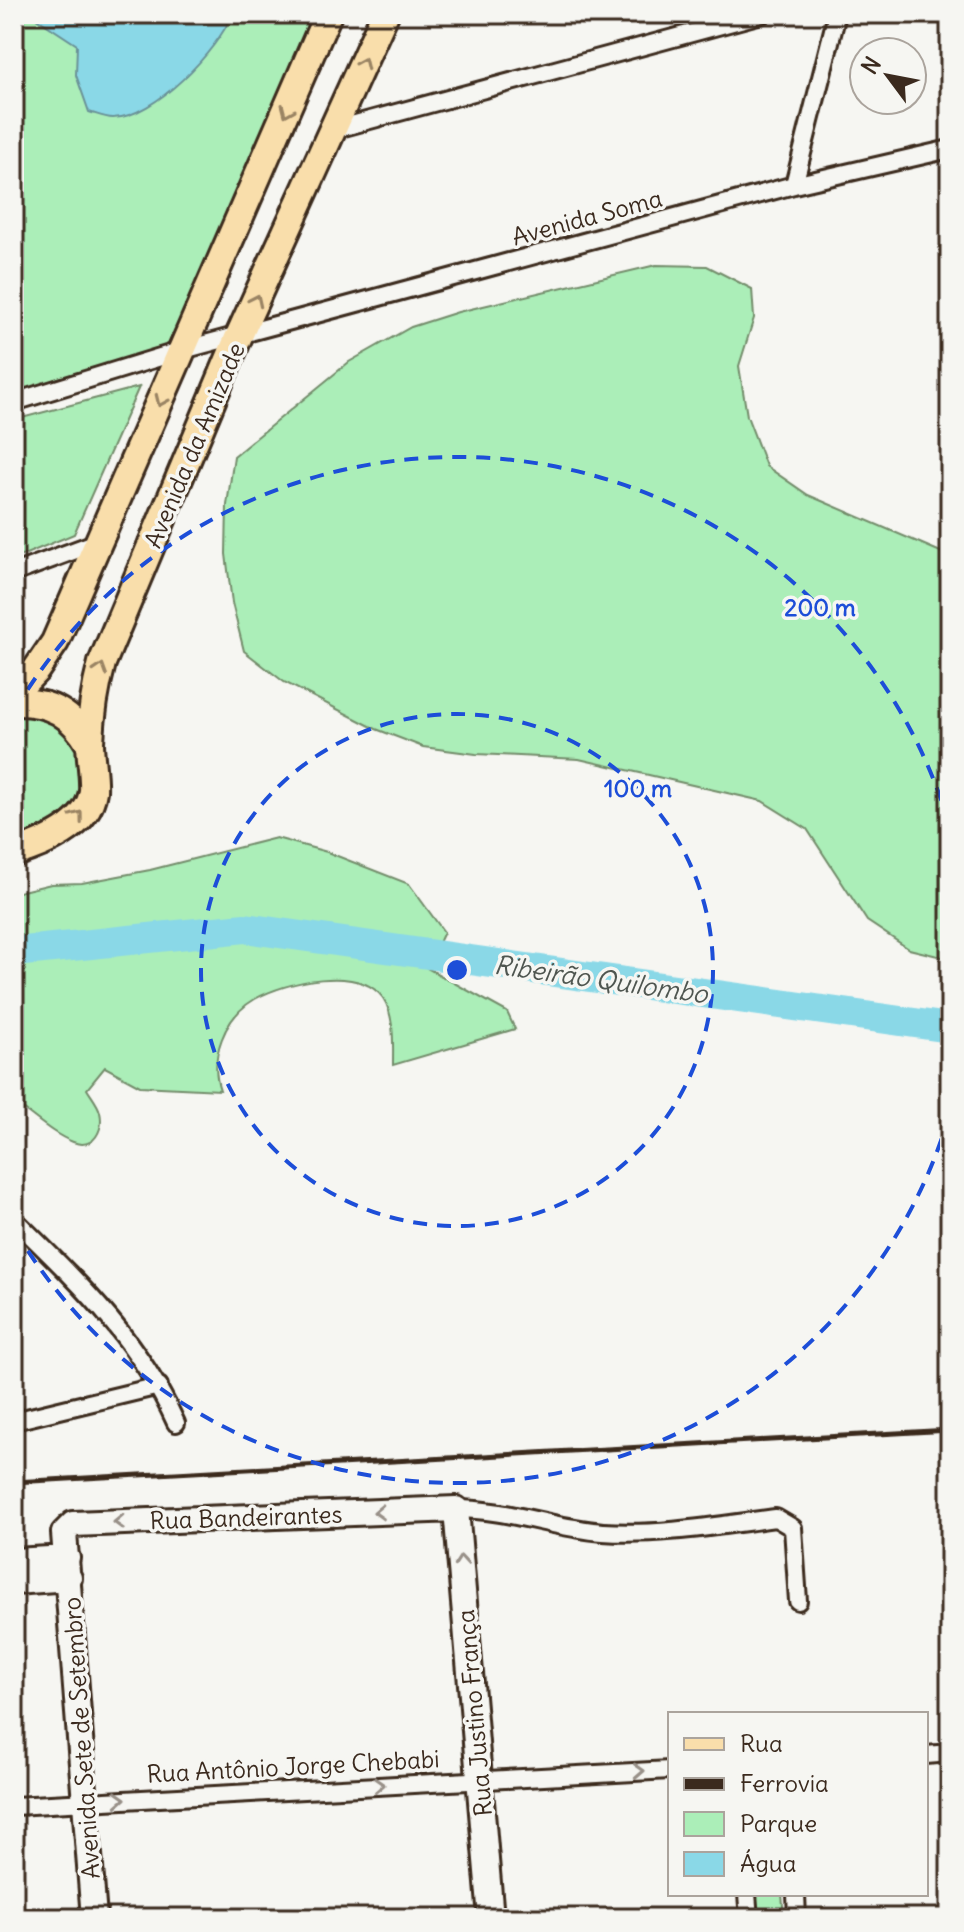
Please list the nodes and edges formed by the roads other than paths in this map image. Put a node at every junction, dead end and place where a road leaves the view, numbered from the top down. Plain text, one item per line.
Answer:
1 (328, 14) edge
2 (385, 14) edge
3 (762, 14) edge
4 (837, 14) edge
5 (333, 130) junction
6 (950, 149) edge
7 (794, 185) junction
8 (238, 338) junction
9 (183, 350) junction
10 (14, 402) edge
11 (100, 541) junction
12 (14, 573) edge
13 (14, 693) edge
14 (14, 702) edge
15 (90, 745) junction
16 (15, 852) edge
17 (14, 1219) edge
18 (159, 1386) junction
19 (14, 1421) edge
20 (176, 1423) dead end
21 (456, 1509) junction
22 (14, 1561) edge
23 (68, 1568) junction
24 (14, 1582) edge
25 (798, 1601) dead end
26 (950, 1753) edge
27 (928, 1755) edge
28 (668, 1770) edge
29 (480, 1779) junction
30 (87, 1801) junction
31 (14, 1806) edge
32 (747, 1896) edge
33 (796, 1896) edge
34 (94, 1918) edge
35 (491, 1918) edge
36 (749, 1918) edge
37 (797, 1918) edge

1 -> 9 main road, Avenida da Amizade
5 -> 2 main road, Avenida da Amizade
3 - 5 street
4 - 7 street
8 -> 5 main road, Avenida da Amizade
6 - 7 street, Avenida Soma
7 - 8 street, Avenida Soma
8 - 9 street, Avenida Soma
15 -> 8 main road, Avenida da Amizade
9 - 10 street, Avenida Soma
9 -> 11 main road, Avenida da Amizade
11 - 12 street
11 - 13 main road, Avenida da Amizade
14 - 15 main road
16 -> 15 main road, Avenida da Amizade
17 - 18 street
18 - 19 street
18 - 20 street
21 -> 23 street, Rua Bandeirantes
21 - 25 street
29 -> 21 street, Rua Justino França
22 - 23 street
23 - 24 street
23 - 30 street, Avenida Sete de Setembro
26 - 27 street
29 -> 28 street, Rua Antônio Jorge Chebabi
30 -> 29 street, Rua Antônio Jorge Chebabi
29 - 35 street, Rua Justino França
30 - 31 street, Rua Antônio Jorge Chebabi
30 - 34 street, Avenida Sete de Setembro
32 - 36 street
33 - 37 street

